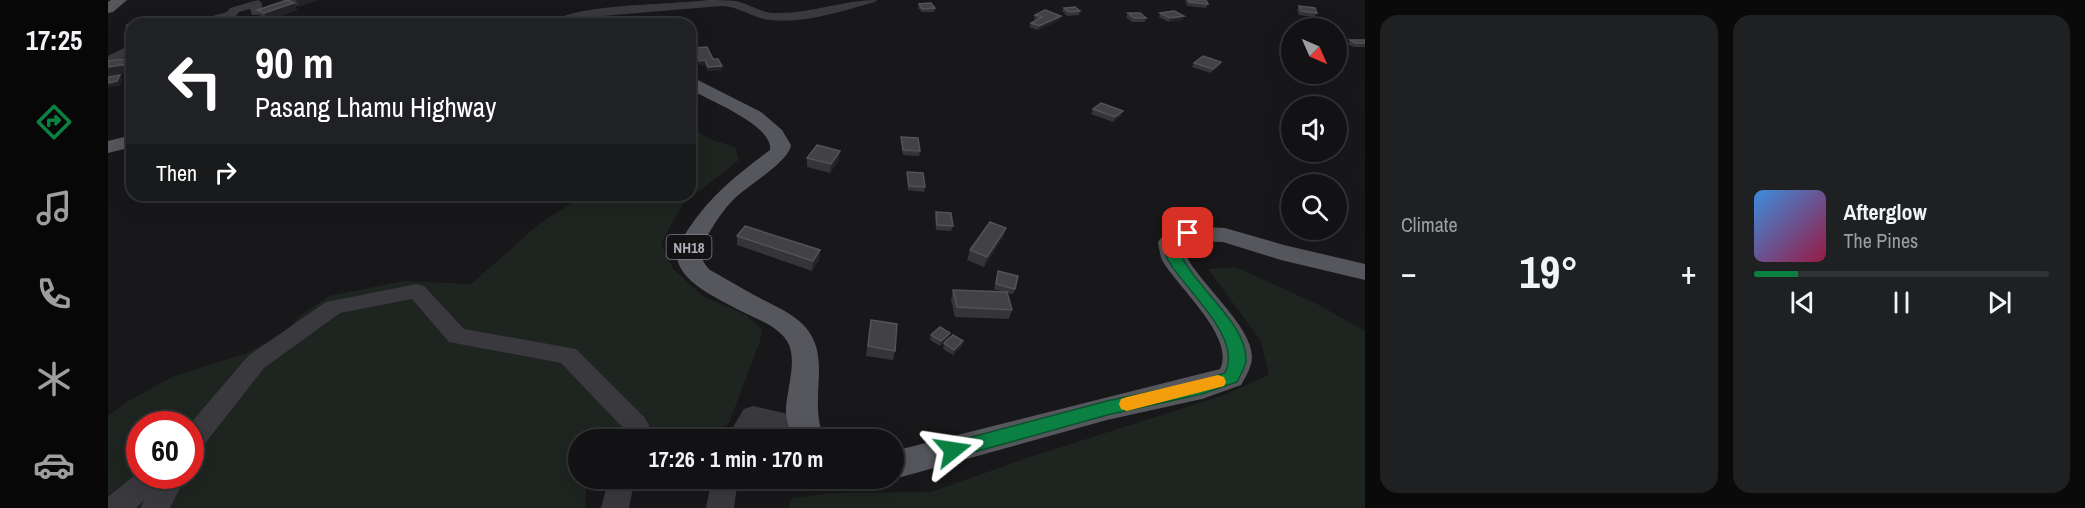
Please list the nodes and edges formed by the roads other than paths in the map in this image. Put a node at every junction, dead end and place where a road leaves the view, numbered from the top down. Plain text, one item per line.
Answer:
1 (120, 0) edge
2 (295, 0) edge
3 (871, 0) edge
4 (108, 9) edge
5 (218, 18) edge
6 (572, 18) edge
7 (126, 51) edge
8 (108, 61) edge
9 (696, 85) edge
10 (126, 142) edge
11 (108, 147) edge
12 (1365, 272) edge
13 (204, 427) edge
14 (635, 429) edge
15 (745, 429) edge
16 (794, 429) edge
17 (806, 429) edge
18 (904, 462) edge
19 (138, 489) edge
20 (166, 489) edge
21 (619, 489) edge
22 (723, 489) edge
23 (116, 508) edge
24 (155, 508) edge
25 (615, 508) edge
26 (720, 508) edge

1 - 4 main road
2 - 5 street
3 - 6 street
7 - 8 street
9 - 17 main road, NH18
10 - 11 main road
12 - 18 main road
13 - 14 street
15 - 16 street
19 - 23 street
20 - 24 street
21 - 25 street
22 - 26 street

